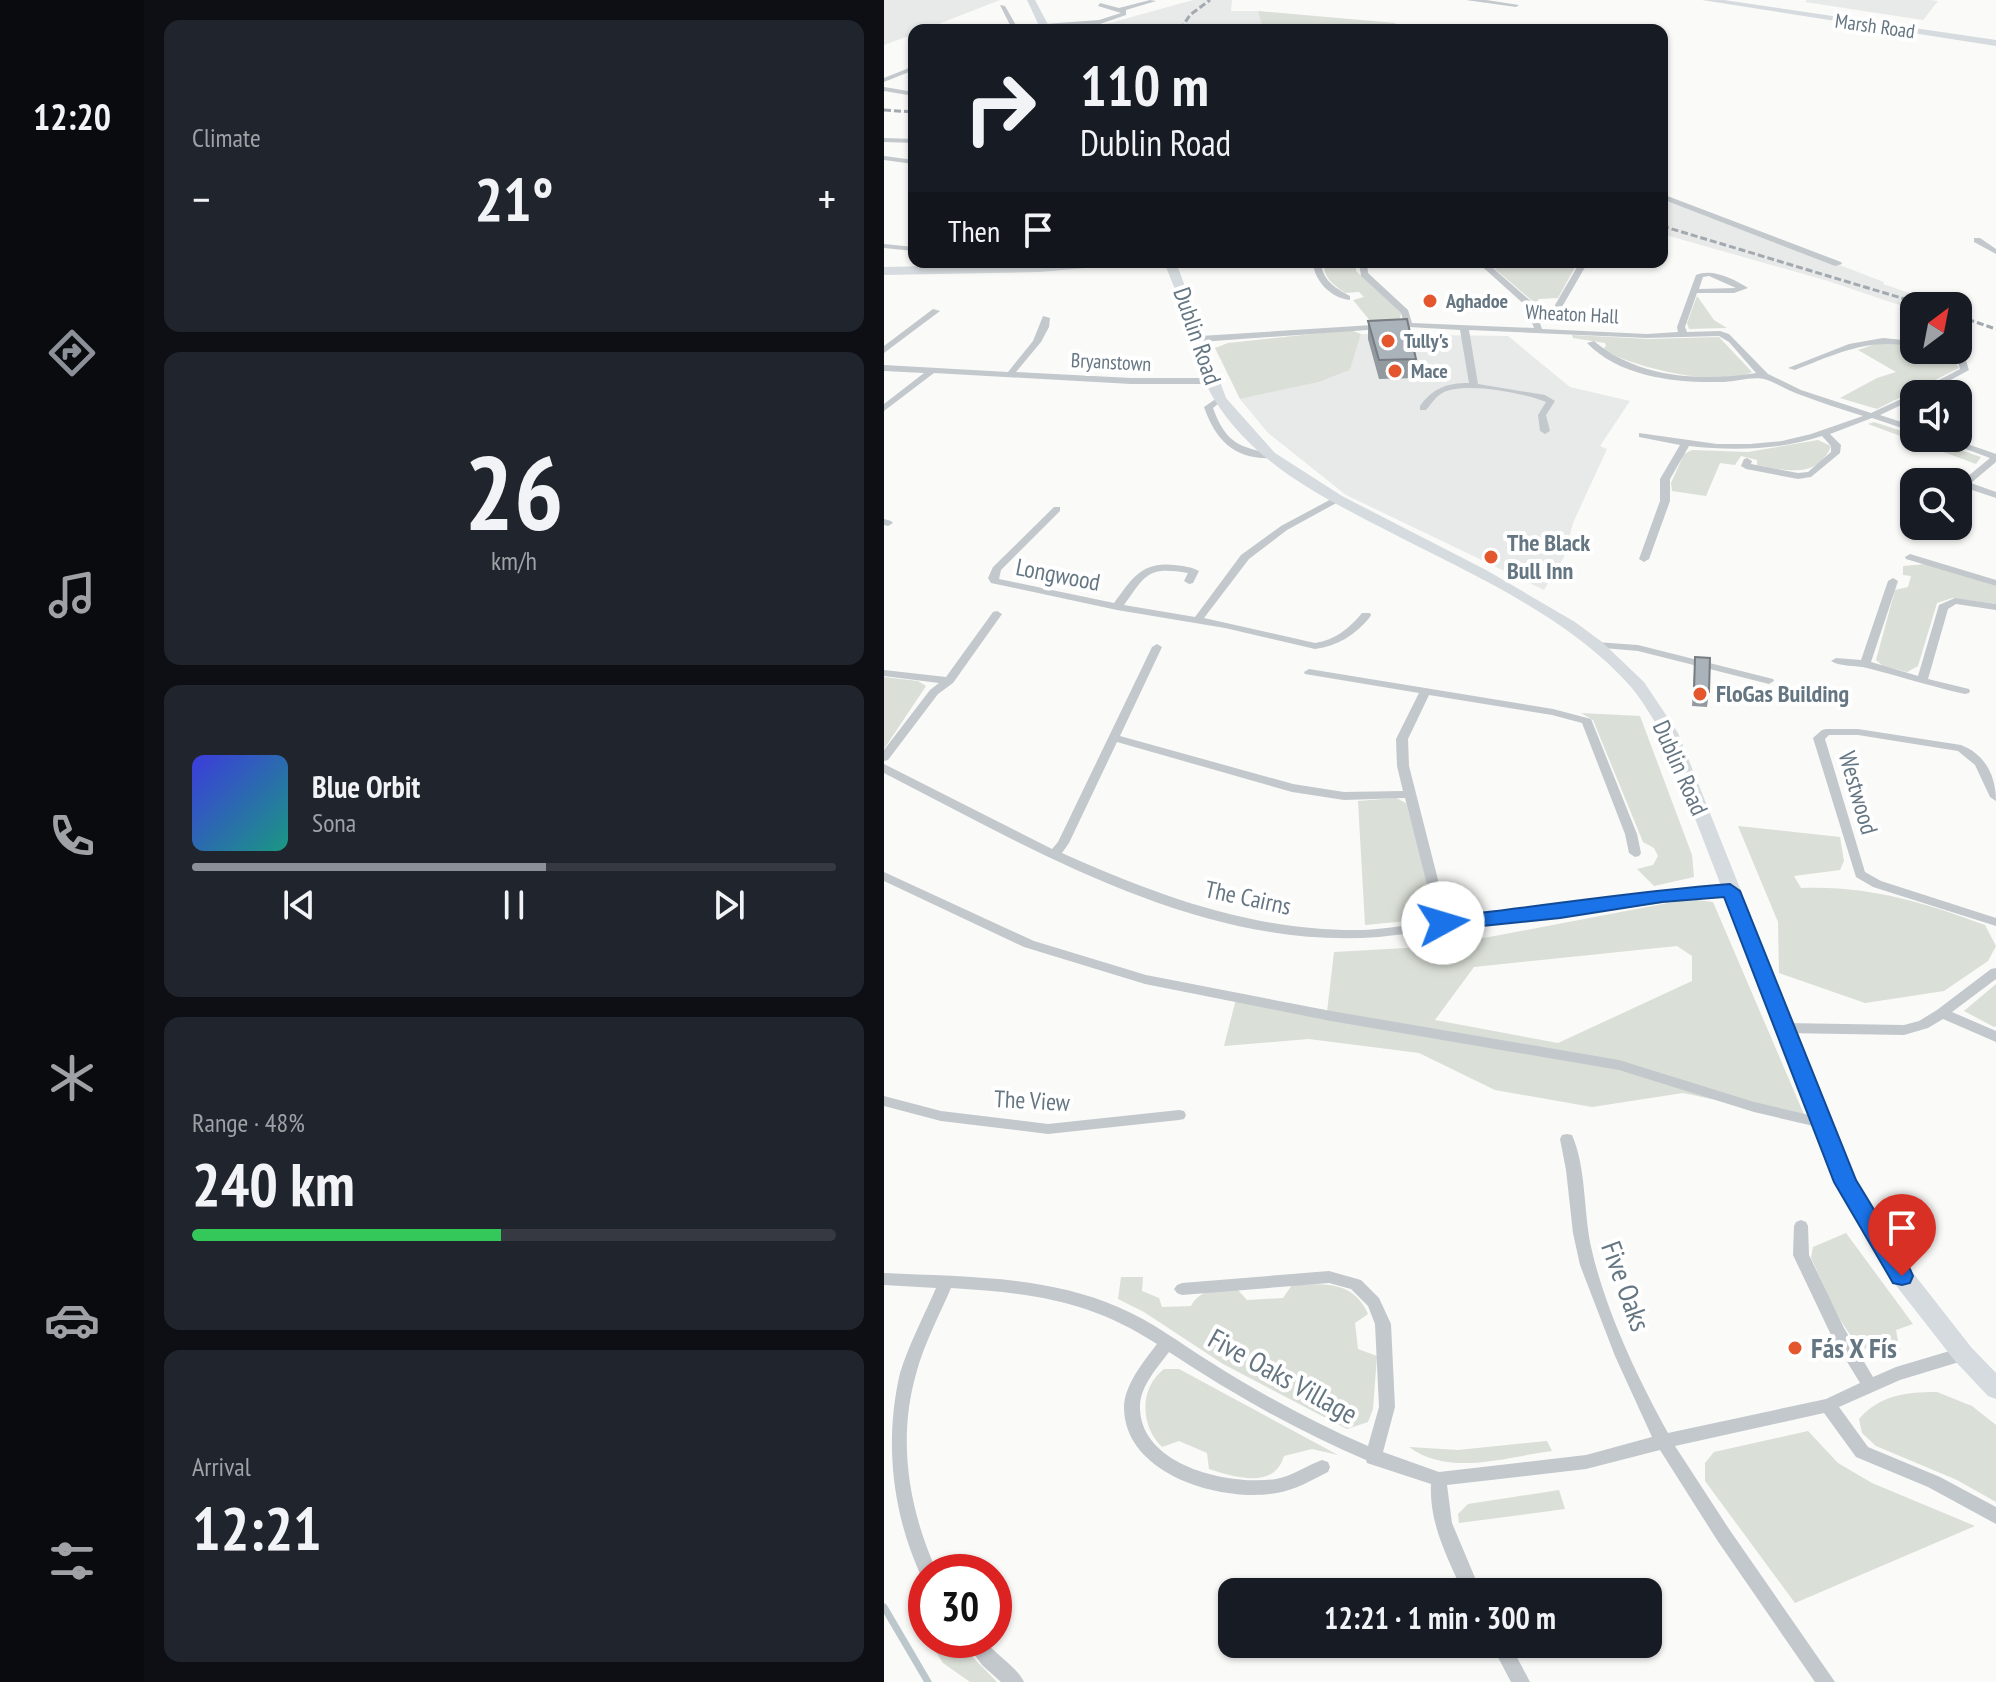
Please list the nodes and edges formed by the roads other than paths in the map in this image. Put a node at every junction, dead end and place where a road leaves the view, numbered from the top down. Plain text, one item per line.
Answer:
1 (1031, 0) edge
2 (1469, 0) edge
3 (1706, 0) edge
4 (1153, 1) edge
5 (1516, 5) dead end
6 (1002, 6) dead end
7 (1099, 8) dead end
8 (1119, 10) junction
9 (1012, 24) edge
10 (1043, 24) edge
11 (1080, 24) edge
12 (1996, 43) edge
13 (908, 70) edge
14 (884, 80) edge
15 (884, 89) edge
16 (908, 93) edge
17 (884, 140) edge
18 (908, 141) edge
19 (884, 158) edge
20 (908, 161) edge
21 (1668, 198) edge
22 (1977, 240) dead end
23 (884, 246) edge
24 (908, 248) edge
25 (1996, 252) edge
26 (1838, 264) dead end
27 (913, 268) edge
28 (1172, 268) edge
29 (1316, 268) edge
30 (1364, 268) edge
31 (1488, 268) edge
32 (1581, 268) edge
33 (884, 271) edge
34 (1694, 291) junction
35 (1347, 298) dead end
36 (1559, 305) dead end
37 (936, 311) dead end
38 (1046, 318) dead end
39 (1409, 325) junction
40 (1464, 327) junction
41 (1538, 329) junction
42 (1683, 334) junction
43 (1200, 339) junction
44 (1900, 340) edge
45 (1591, 343) dead end
46 (884, 350) edge
47 (1963, 364) edge
48 (884, 368) edge
49 (1792, 368) dead end
50 (933, 370) junction
51 (1010, 375) junction
52 (1763, 375) junction
53 (1945, 380) edge
54 (1211, 381) junction
55 (1474, 386) junction
56 (1220, 399) junction
57 (1900, 402) edge
58 (884, 408) edge
59 (1423, 408) dead end
60 (1873, 415) junction
61 (1900, 424) edge
62 (1545, 431) dead end
63 (1642, 435) dead end
64 (1826, 435) junction
65 (1685, 445) junction
66 (1972, 449) edge
67 (1270, 456) junction
68 (1996, 457) edge
69 (1747, 461) dead end
70 (1972, 478) edge
71 (1972, 490) edge
72 (1996, 495) edge
73 (1337, 499) junction
74 (1057, 509) dead end
75 (1910, 557) dead end
76 (1644, 559) dead end
77 (1189, 581) dead end
78 (1893, 581) dead end
79 (1996, 583) edge
80 (1117, 607) junction
81 (1996, 607) edge
82 (997, 614) dead end
83 (1366, 615) dead end
84 (1198, 620) junction
85 (1596, 645) junction
86 (1157, 647) dead end
87 (1836, 661) dead end
88 (1865, 664) junction
89 (1309, 672) dead end
90 (884, 673) edge
91 (949, 681) junction
92 (1769, 681) dead end
93 (1922, 681) junction
94 (1426, 691) junction
95 (1965, 691) dead end
96 (1114, 738) junction
97 (884, 758) edge
98 (884, 768) edge
99 (1409, 794) junction
100 (1996, 797) edge
101 (1635, 853) dead end
102 (1054, 855) junction
103 (884, 876) edge
104 (1730, 891) junction
105 (1996, 922) edge
106 (1443, 923) junction
107 (1996, 972) edge
108 (1942, 1013) junction
109 (1785, 1028) junction
110 (1996, 1037) edge
111 (884, 1101) edge
112 (1179, 1115) dead end
113 (1822, 1123) junction
114 (1567, 1139) dead end
115 (1801, 1226) dead end
116 (884, 1279) edge
117 (946, 1283) junction
118 (1182, 1289) dead end
119 (1167, 1343) junction
120 (1963, 1354) junction
121 (1869, 1385) junction
122 (1996, 1389) edge
123 (1828, 1405) junction
124 (1664, 1442) junction
125 (1373, 1458) junction
126 (1322, 1467) dead end
127 (1439, 1479) junction
128 (1996, 1516) edge
129 (921, 1554) edge
130 (1466, 1578) edge
131 (987, 1658) edge
132 (1508, 1658) edge
133 (1015, 1682) edge
134 (1521, 1682) edge
135 (1826, 1682) edge

1 - 10 main road
2 - 5 street
3 - 12 main road, Marsh Road
4 - 8 street
6 - 9 street
7 - 8 street
8 - 11 street
13 - 14 street
15 - 16 street
17 - 18 street
19 - 20 street
21 - 26 street
22 - 25 street
23 - 24 street
27 - 33 main road
28 - 43 main road, Dublin Road
29 - 35 street
30 - 39 street
31 - 41 street
32 - 36 street
34 - 34 street
34 - 42 street
37 - 46 street
38 - 51 street
39 - 40 street, Wheaton Hall
39 - 43 street, Wheaton Hall
40 - 41 street, Wheaton Hall
40 - 55 street
41 - 42 street, Wheaton Hall
42 - 52 street, Wheaton Hall
43 - 54 main road, Dublin Road
44 - 49 street
45 - 52 street
47 - 53 street
48 - 50 street, Bryanstown
50 - 51 street, Bryanstown
50 - 58 street
51 - 54 street, Bryanstown
52 - 60 street, Wheaton Hall
54 - 56 main road, Dublin Road
55 - 59 street
55 - 62 street
56 - 67 main road, Dublin Road
56 - 67 street
57 - 60 street
60 - 61 street, Wheaton Hall
60 - 64 street
63 - 65 street
64 - 65 street
64 - 69 street
65 - 76 street
66 - 68 street
67 - 73 main road, Dublin Road
68 - 70 street
71 - 72 street
73 - 84 street
73 - 85 main road, Dublin Road
74 - 80 street, Longwood
75 - 79 street
77 - 80 street, Longwood
78 - 88 street
80 - 84 street, Longwood
81 - 93 street
82 - 91 street
83 - 84 street, Longwood
85 - 92 street
85 - 104 main road, Dublin Road
86 - 96 street
87 - 88 street
88 - 93 street
89 - 94 street
90 - 91 street
91 - 97 street
93 - 95 street
94 - 99 street
94 - 101 street
96 - 99 street
96 - 102 street
98 - 102 street, The Cairns
99 - 106 street
100 - 105 street, Westwood
102 - 106 street, The Cairns
103 - 113 street
104 - 106 street, The Cairns
104 - 109 main road, Dublin Road
107 - 108 street
108 - 109 street
108 - 110 street
109 - 113 main road, Dublin Road
111 - 112 street, The View
113 - 120 main road, Dublin Road
114 - 124 street, Five Oaks
115 - 121 street
116 - 117 street, Five Oaks Village
117 - 119 street, Five Oaks Village
117 - 129 street
118 - 125 street, Five Oaks Village
119 - 125 street, Five Oaks Village
119 - 126 street
120 - 121 street
120 - 122 main road, Dublin Road
121 - 123 street
123 - 124 street
123 - 128 street
124 - 127 street
124 - 135 street, Five Oaks
125 - 127 street, Five Oaks Village
127 - 130 street
131 - 133 street
132 - 134 street

